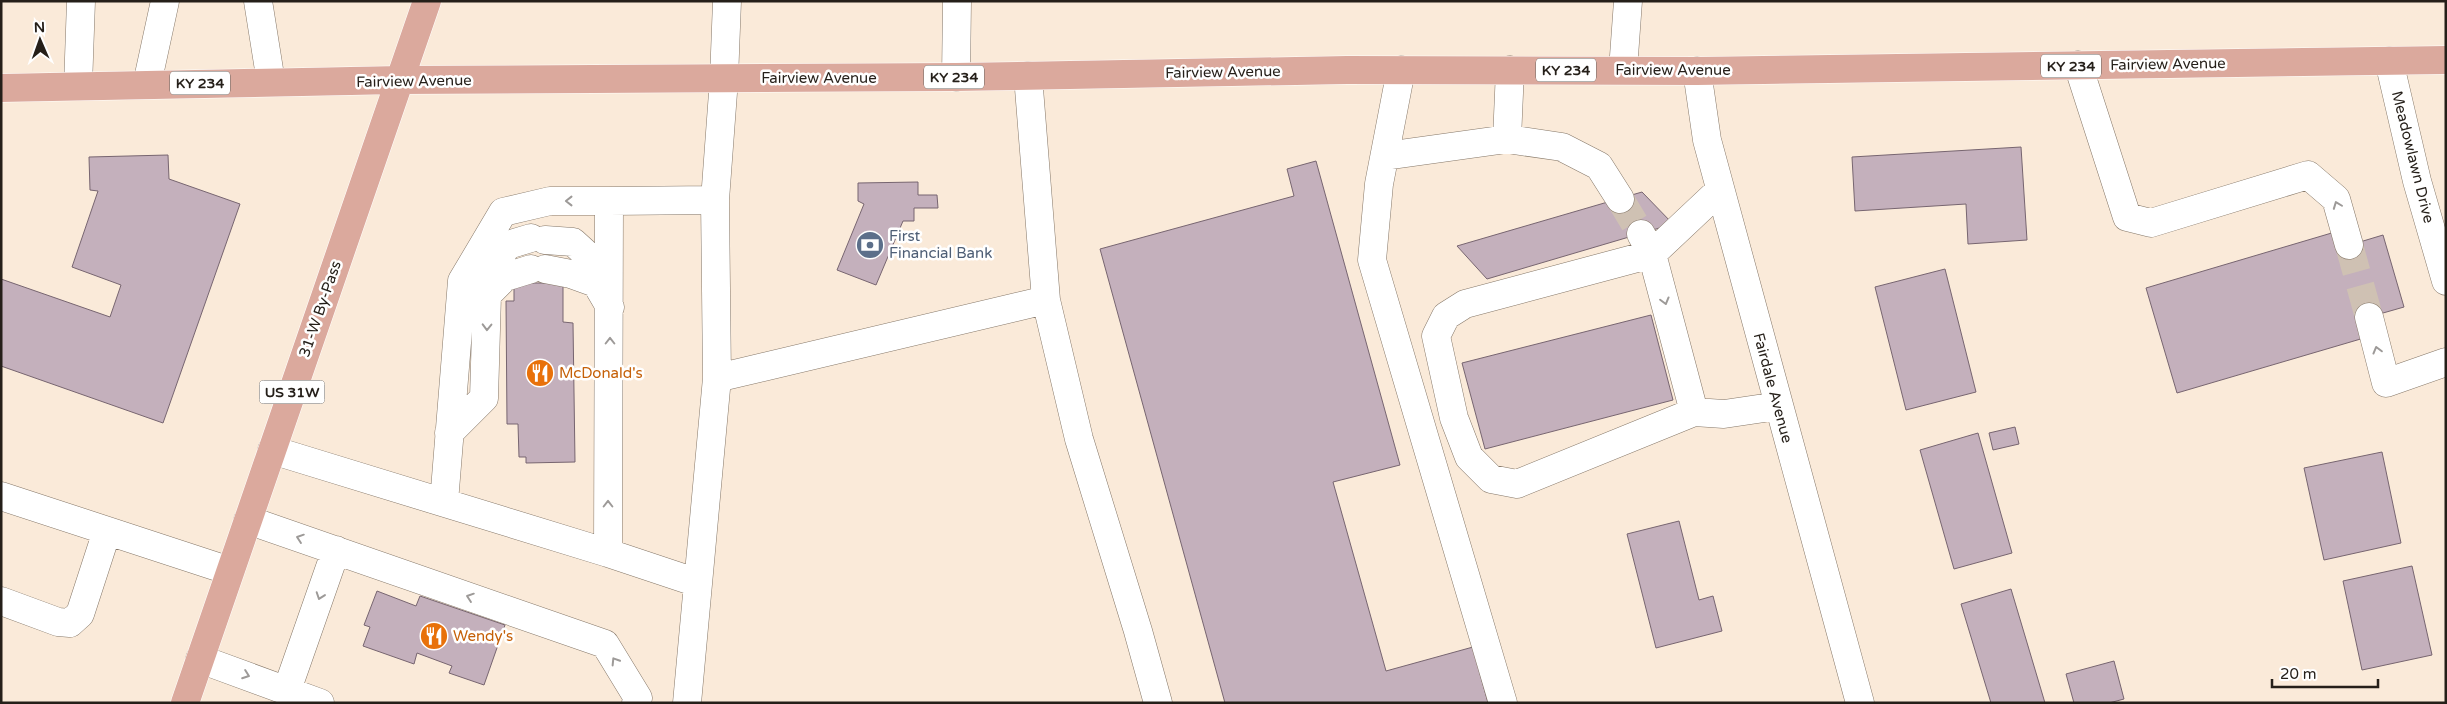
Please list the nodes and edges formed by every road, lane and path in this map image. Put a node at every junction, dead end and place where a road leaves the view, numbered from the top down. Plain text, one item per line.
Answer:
1 (81, 1) edge
2 (164, 1) edge
3 (258, 1) edge
4 (427, 1) edge
5 (727, 1) edge
6 (958, 1) edge
7 (1628, 1) edge
8 (2446, 60) edge
9 (2388, 61) junction
10 (2078, 65) junction
11 (1401, 70) junction
12 (1510, 70) junction
13 (1623, 70) junction
14 (1697, 71) junction
15 (1028, 76) junction
16 (956, 77) junction
17 (724, 79) junction
18 (398, 80) junction
19 (270, 82) junction
20 (147, 84) junction
21 (78, 86) junction
22 (1, 88) edge
23 (1507, 139) junction
24 (1385, 156) junction
25 (1720, 190) junction
26 (1620, 199) tunnel mouth
27 (715, 200) junction
28 (609, 201) junction
29 (1646, 244) junction
30 (2349, 245) tunnel mouth
31 (2446, 281) edge
32 (596, 283) junction
33 (487, 296) junction
34 (1046, 300) junction
35 (610, 306) junction
36 (2368, 317) tunnel mouth
37 (2446, 362) edge
38 (717, 378) junction
39 (1778, 406) junction
40 (1694, 412) junction
41 (449, 433) junction
42 (272, 450) junction
43 (1, 496) edge
44 (444, 502) junction
45 (248, 520) junction
46 (107, 530) junction
47 (336, 550) junction
48 (608, 553) junction
49 (230, 570) junction
50 (698, 583) junction
51 (1, 601) edge
52 (200, 658) junction
53 (287, 690) junction
54 (185, 703) edge
55 (320, 703) edge
56 (636, 703) edge
57 (687, 703) edge
58 (1158, 703) edge
59 (1503, 703) edge
60 (1860, 703) edge

1 - 21 street
2 - 20 street
3 - 19 street
4 - 18 main road, 31-W By-Pass / US 31W
5 - 17 street
6 - 16 street
7 - 13 street
8 - 9 main road, Fairview Avenue / KY 234
9 - 10 main road, Fairview Avenue / KY 234
9 - 31 street, Meadowlawn Drive
10 - 14 main road, Fairview Avenue / KY 234
30 -> 10 street
11 - 12 main road, Fairview Avenue / KY 234
11 - 15 main road, Fairview Avenue / KY 234
11 - 24 street
12 - 13 main road, Fairview Avenue / KY 234
12 - 23 street
13 - 14 main road, Fairview Avenue / KY 234
14 - 25 street, Fairdale Avenue
15 - 16 main road, Fairview Avenue / KY 234
15 - 34 street
16 - 17 main road, Fairview Avenue / KY 234
17 - 18 main road, Fairview Avenue / KY 234
17 - 27 street
18 - 19 main road, Fairview Avenue / KY 234
18 - 42 main road, 31-W By-Pass / US 31W
19 - 20 main road, Fairview Avenue / KY 234
20 - 21 main road, Fairview Avenue / KY 234
21 - 22 main road, Fairview Avenue / KY 234
23 - 24 street
23 - 26 street
24 - 59 street
25 - 29 street
25 - 39 street, Fairdale Avenue
27 - 28 street
27 - 38 street
28 - 35 street
28 -> 41 street
29 -> 40 street
29 - 40 street
32 - 33 street
32 - 33 street
32 - 35 street
33 -> 41 street
34 - 38 street
34 - 58 street
48 -> 35 street
37 -> 36 street
38 - 50 street
39 - 40 street
39 - 60 street, Fairdale Avenue
41 - 44 street
42 - 44 street
42 - 45 main road, 31-W By-Pass / US 31W
43 - 46 street
44 - 48 street
47 -> 45 street
45 - 49 main road, 31-W By-Pass / US 31W
46 - 49 street
46 - 51 street
47 -> 53 street
56 -> 47 street
48 - 50 street
49 - 52 main road, 31-W By-Pass / US 31W
50 - 57 street
52 -> 53 street
52 - 54 main road, 31-W By-Pass / US 31W
53 - 55 street

